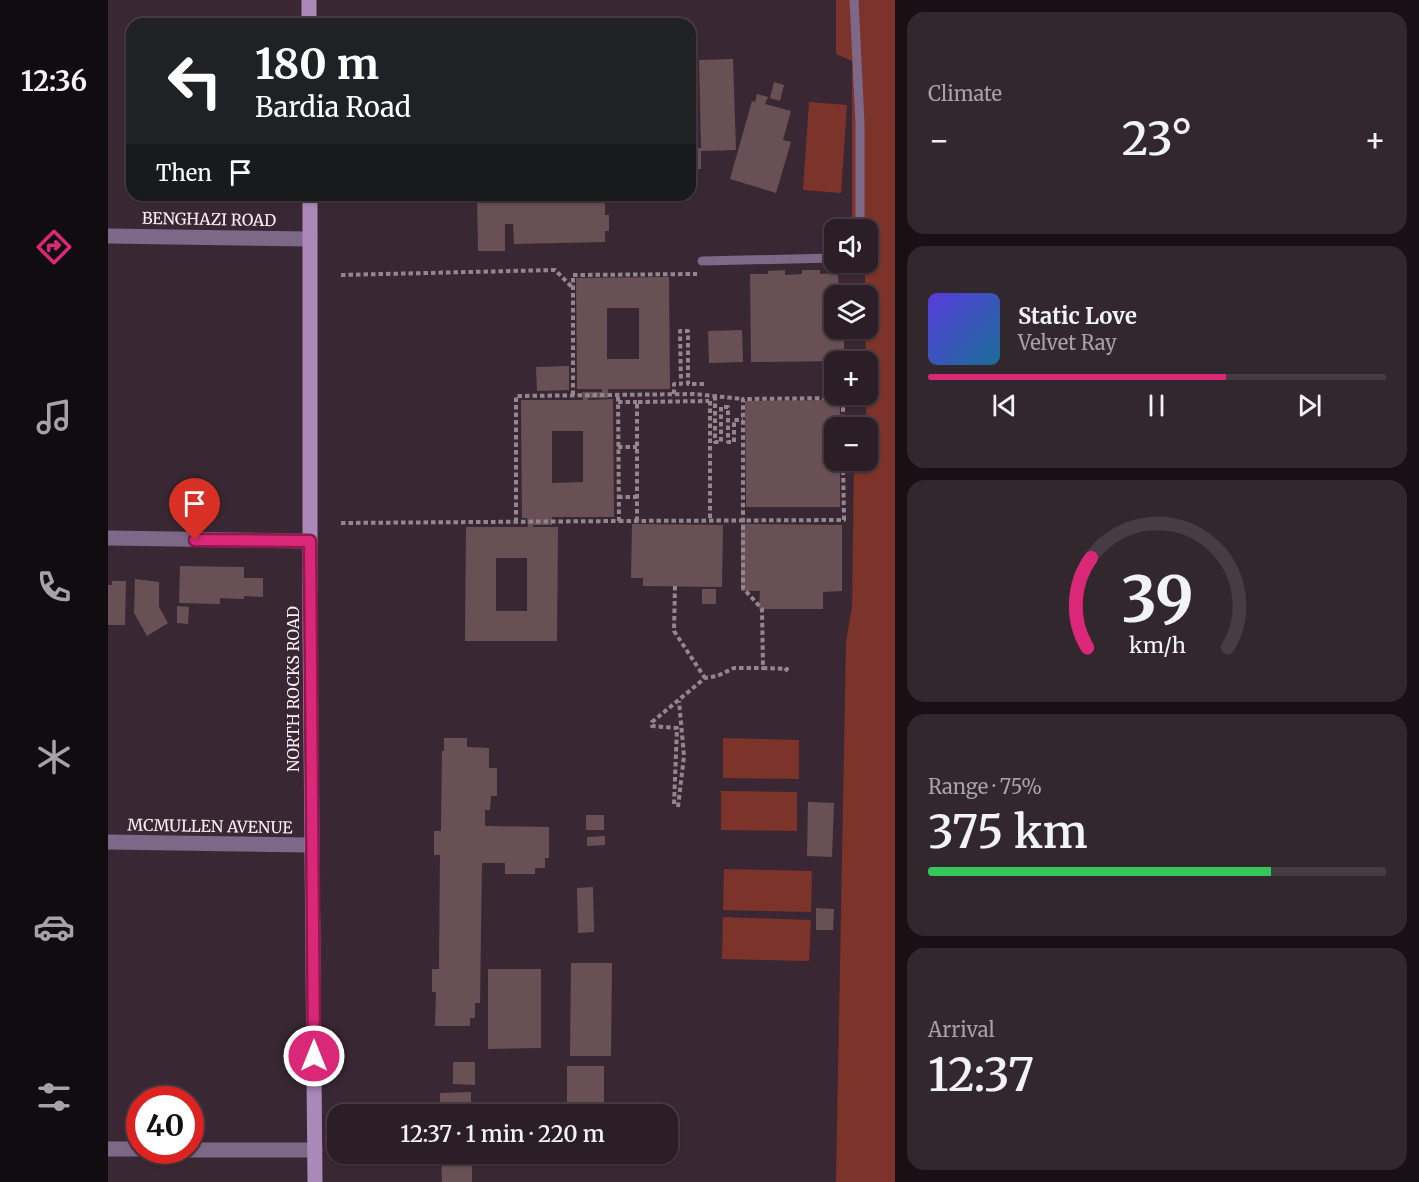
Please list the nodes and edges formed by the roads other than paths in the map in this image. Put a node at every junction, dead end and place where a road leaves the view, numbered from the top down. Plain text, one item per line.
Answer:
1 (309, 0) edge
2 (854, 0) edge
3 (309, 18) edge
4 (310, 201) edge
5 (860, 219) edge
6 (108, 236) edge
7 (310, 239) junction
8 (824, 258) edge
9 (702, 261) road end
10 (108, 538) edge
11 (310, 541) junction
12 (108, 842) edge
13 (312, 845) junction
14 (108, 1149) edge
15 (126, 1149) edge
16 (204, 1150) edge
17 (315, 1150) junction
18 (315, 1182) edge

1 - 3 street
2 - 5 lane
4 - 7 street, NORTH ROCKS ROAD
6 - 7 street, BENGHAZI ROAD
7 - 11 street, NORTH ROCKS ROAD
8 - 9 lane
10 - 11 street
11 - 13 street, NORTH ROCKS ROAD
12 - 13 street, MCMULLEN AVENUE
13 - 17 street, NORTH ROCKS ROAD
14 - 15 street
16 - 17 street
17 - 18 street, NORTH ROCKS ROAD

